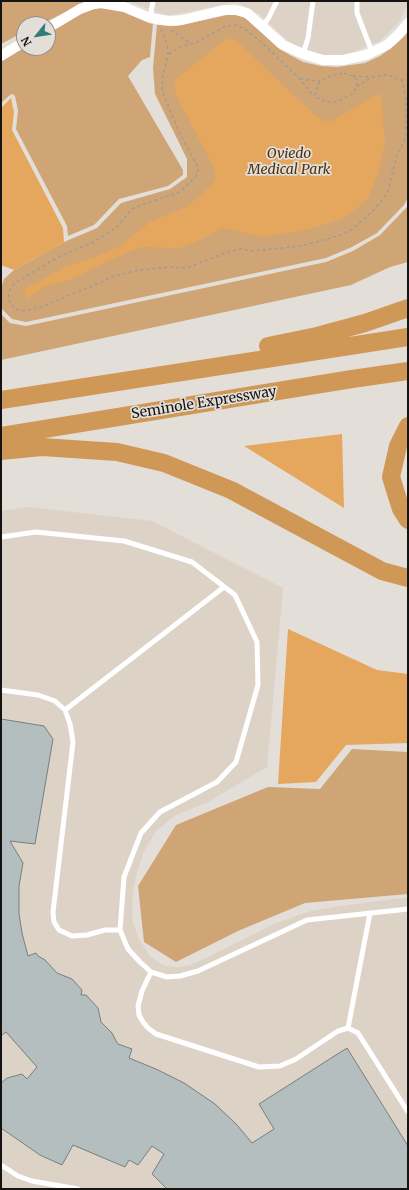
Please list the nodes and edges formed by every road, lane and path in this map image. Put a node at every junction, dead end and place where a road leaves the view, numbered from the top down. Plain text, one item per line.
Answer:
1 (153, 1) edge
2 (277, 1) edge
3 (313, 1) edge
4 (357, 1) edge
5 (102, 2) edge
6 (150, 18) junction
7 (56, 23) edge
8 (408, 23) edge
9 (262, 26) junction
10 (156, 28) dead end
11 (161, 29) junction
12 (191, 44) junction
13 (16, 47) edge
14 (372, 52) junction
15 (303, 54) junction
16 (168, 55) junction
17 (1, 56) edge
18 (353, 76) junction
19 (371, 77) junction
20 (300, 79) junction
21 (408, 79) edge
22 (402, 80) junction
23 (320, 81) junction
24 (357, 87) junction
25 (316, 96) junction
26 (408, 96) edge
27 (406, 100) junction
28 (408, 308) edge
29 (408, 337) edge
30 (408, 371) edge
31 (21, 397) junction
32 (1, 400) edge
33 (408, 426) edge
34 (1, 436) edge
35 (1, 451) edge
36 (408, 520) edge
37 (1, 538) edge
38 (408, 578) edge
39 (224, 587) junction
40 (1, 690) edge
41 (64, 710) junction
42 (408, 909) edge
43 (370, 913) junction
44 (120, 930) junction
45 (151, 972) junction
46 (348, 1028) junction
47 (408, 1112) edge
48 (1, 1165) edge
49 (78, 1189) edge

1 - 6 lane
2 - 9 lane
3 - 15 lane
4 - 14 lane
5 - 6 street
5 - 7 street
6 - 9 street
8 - 14 street
9 - 15 street
10 - 11 path
11 - 12 path
11 - 16 path
12 - 16 path
12 - 20 path
13 - 17 street
14 - 15 street
16 - 27 path
18 - 19 path
18 - 23 path
18 - 24 path
19 - 22 path
19 - 24 path
20 - 23 path
20 - 25 path
21 - 22 path
22 - 27 path
23 - 25 path
24 - 25 path
26 - 27 path
28 - 31 highway
29 - 31 highway
30 - 34 highway, Seminole Expressway
31 - 32 highway
33 - 36 highway
35 - 38 highway
37 - 39 lane
39 - 41 lane
39 - 44 lane
40 - 41 lane
41 - 44 lane
42 - 43 lane
43 - 45 lane
43 - 46 lane
44 - 45 lane
45 - 46 lane
46 - 47 lane
48 - 49 lane

